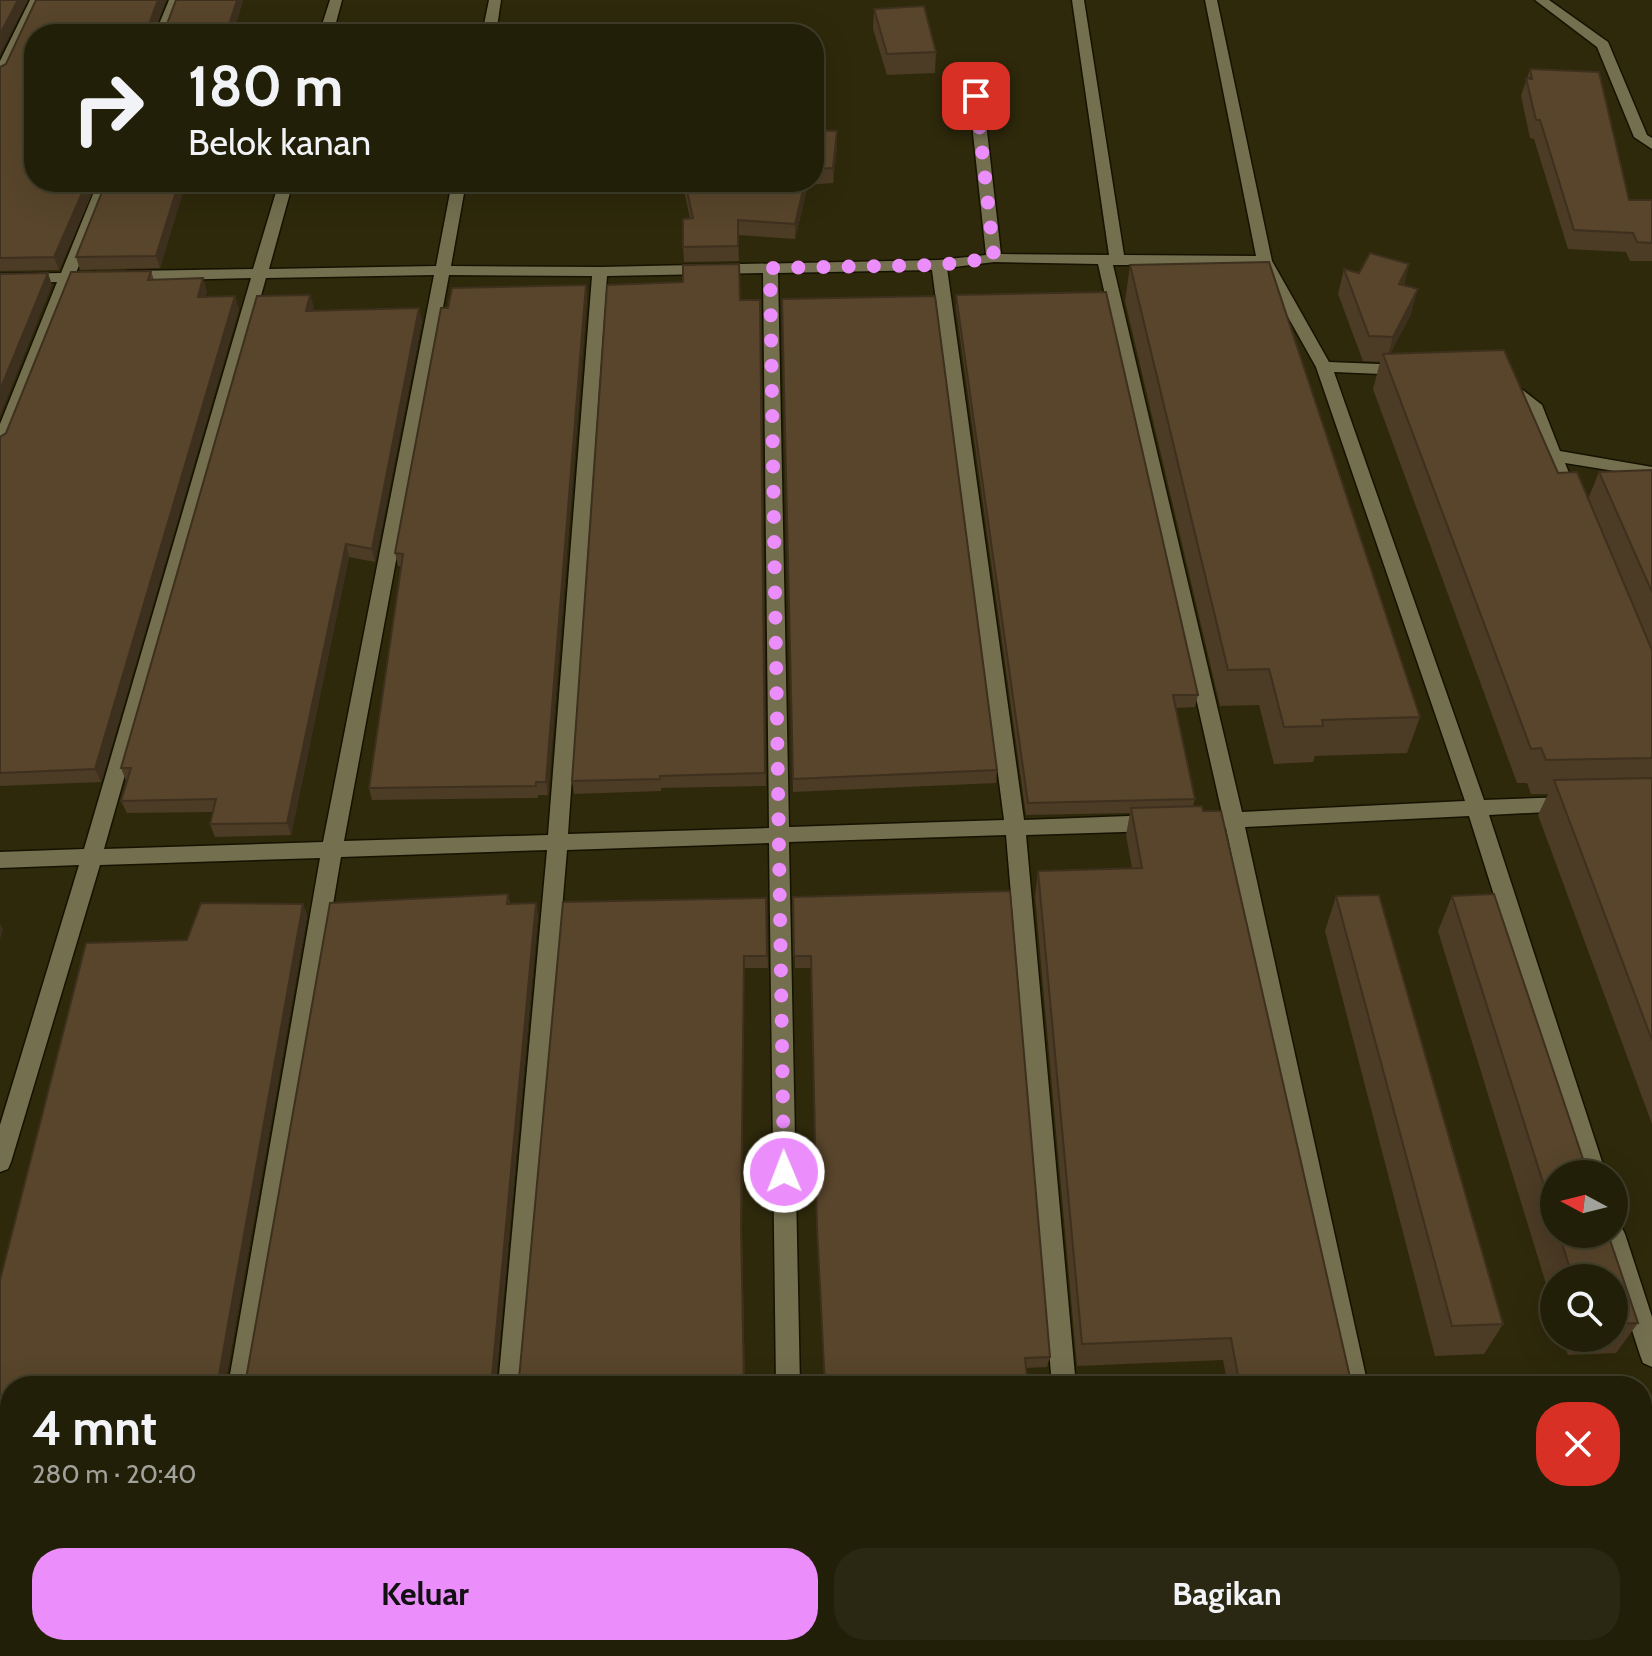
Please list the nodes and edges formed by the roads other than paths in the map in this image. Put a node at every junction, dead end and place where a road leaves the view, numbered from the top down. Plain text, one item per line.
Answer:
1 (36, 0) edge
2 (175, 0) edge
3 (336, 0) edge
4 (495, 0) edge
5 (1078, 0) edge
6 (1211, 0) edge
7 (1541, 0) edge
8 (24, 24) edge
9 (166, 24) edge
10 (329, 24) edge
11 (491, 24) edge
12 (24, 25) edge
13 (0, 75) edge
14 (976, 96) dead end
15 (1652, 145) edge
16 (101, 192) edge
17 (283, 192) edge
18 (457, 192) edge
19 (994, 258) junction
20 (1111, 261) junction
21 (1264, 261) junction
22 (939, 265) junction
23 (770, 268) junction
24 (442, 270) junction
25 (600, 272) junction
26 (261, 273) junction
27 (69, 277) junction
28 (0, 279) edge
29 (1324, 367) junction
30 (1415, 370) edge
31 (1491, 374) edge
32 (0, 445) edge
33 (1552, 455) junction
34 (1652, 472) edge
35 (1575, 511) edge
36 (1588, 804) edge
37 (1476, 806) junction
38 (1234, 821) junction
39 (1015, 828) junction
40 (777, 835) junction
41 (558, 840) junction
42 (332, 849) junction
43 (92, 857) junction
44 (0, 860) edge
45 (1590, 1160) edge
46 (0, 1162) edge
47 (1618, 1248) edge
48 (1652, 1355) edge
49 (242, 1376) edge
50 (511, 1376) edge
51 (788, 1376) edge
52 (1063, 1376) edge
53 (1354, 1376) edge

1 - 8 street
2 - 9 street
3 - 10 street
4 - 11 street
5 - 20 street
6 - 21 street
7 - 15 street
12 - 13 street
14 - 19 street
16 - 27 street
17 - 26 street
18 - 24 street
19 - 20 street
19 - 22 street
20 - 21 street
20 - 38 street
21 - 29 street
22 - 23 street
22 - 39 street
23 - 25 street
23 - 40 street
24 - 25 street
24 - 26 street
24 - 42 street
25 - 41 street
26 - 27 street
26 - 43 street
27 - 28 street
27 - 32 street
29 - 30 street
29 - 37 street
31 - 33 street
33 - 34 street
33 - 35 street
36 - 37 street
37 - 38 street
37 - 45 street
38 - 39 street
38 - 53 street
39 - 40 street
39 - 52 street
40 - 41 street
40 - 51 street
41 - 42 street
41 - 50 street
42 - 43 street
42 - 49 street
43 - 44 street
43 - 46 street
47 - 48 street

